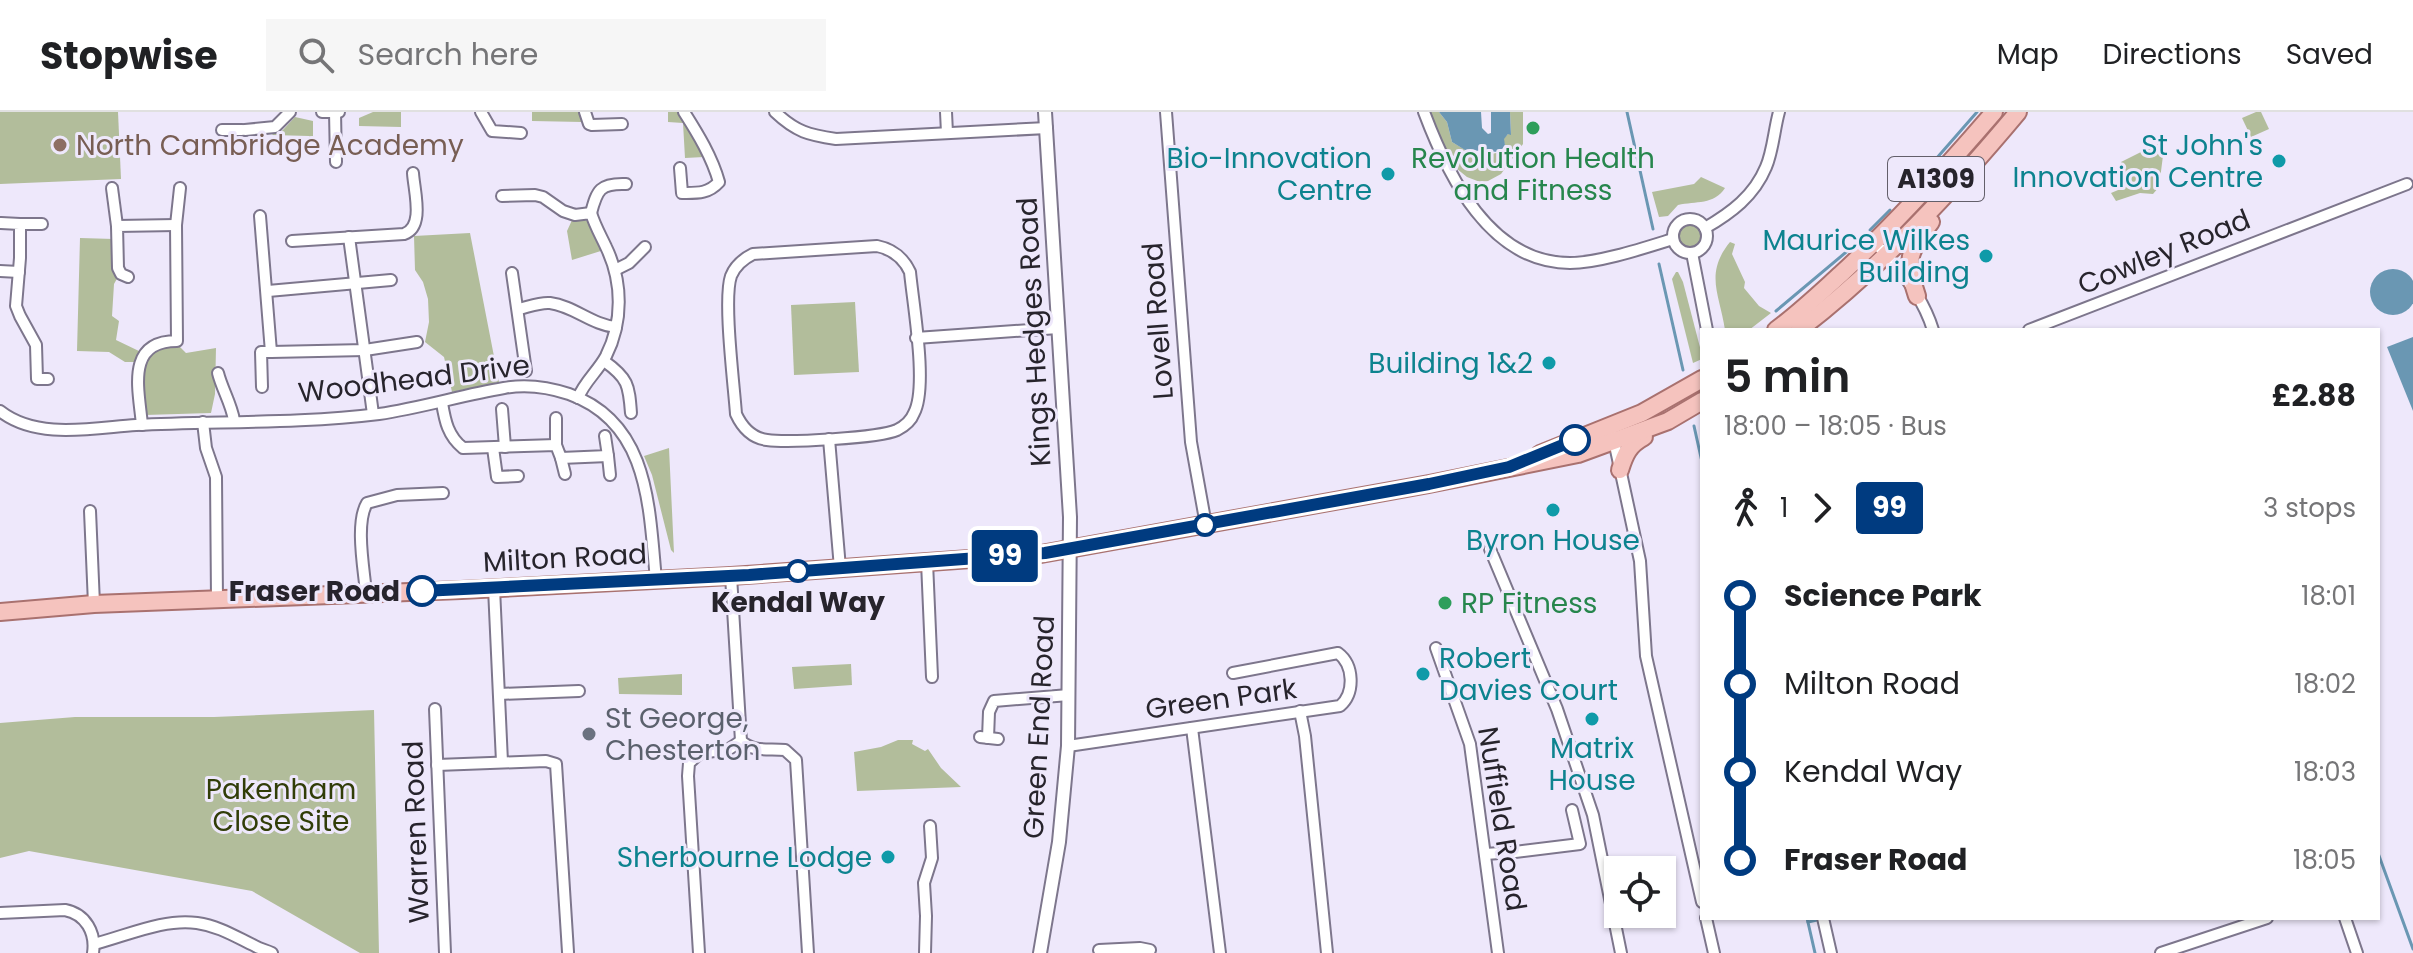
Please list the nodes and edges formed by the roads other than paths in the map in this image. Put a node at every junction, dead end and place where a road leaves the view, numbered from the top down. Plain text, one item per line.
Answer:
1 (290, 112) edge
2 (322, 112) edge
3 (337, 112) edge
4 (481, 112) edge
5 (585, 112) edge
6 (684, 112) edge
7 (775, 112) edge
8 (946, 112) edge
9 (1045, 112) edge
10 (1166, 112) edge
11 (1424, 112) edge
12 (1779, 112) edge
13 (1994, 112) edge
14 (2018, 112) edge
15 (622, 124) dead end
16 (1047, 128) junction
17 (222, 130) dead end
18 (521, 133) dead end
19 (947, 133) junction
20 (1980, 157) junction
21 (336, 162) dead end
22 (680, 168) dead end
23 (413, 173) dead end
24 (626, 184) dead end
25 (2407, 184) dead end
26 (112, 188) dead end
27 (180, 188) dead end
28 (502, 196) dead end
29 (591, 213) junction
30 (260, 216) dead end
31 (1, 223) edge
32 (20, 224) junction
33 (42, 224) dead end
34 (176, 225) junction
35 (117, 226) junction
36 (1705, 228) junction
37 (349, 237) junction
38 (1673, 239) junction
39 (292, 241) dead end
40 (1875, 243) junction
41 (645, 247) dead end
42 (1692, 253) junction
43 (1887, 255) junction
44 (615, 270) junction
45 (0, 271) edge
46 (19, 272) junction
47 (512, 273) dead end
48 (128, 277) dead end
49 (391, 280) dead end
50 (353, 284) junction
51 (268, 291) junction
52 (1917, 296) junction
53 (519, 309) junction
54 (616, 327) junction
55 (1058, 328) junction
56 (1707, 328) edge
57 (1779, 328) edge
58 (1801, 328) edge
59 (1932, 328) edge
60 (2034, 328) edge
61 (916, 338) junction
62 (417, 342) dead end
63 (365, 350) junction
64 (271, 352) junction
65 (604, 361) junction
66 (526, 371) dead end
67 (218, 373) dead end
68 (36, 379) dead end
69 (1700, 379) edge
70 (262, 387) dead end
71 (578, 398) junction
72 (442, 403) junction
73 (1698, 405) edge
74 (633, 407) dead end
75 (502, 409) dead end
76 (0, 411) edge
77 (373, 414) junction
78 (556, 418) dead end
79 (234, 420) junction
80 (1668, 421) junction
81 (203, 422) junction
82 (142, 425) junction
83 (1612, 426) junction
84 (605, 436) dead end
85 (829, 439) junction
86 (556, 445) junction
87 (499, 447) junction
88 (1552, 449) junction
89 (1612, 454) junction
90 (608, 456) junction
91 (561, 458) junction
92 (1509, 467) junction
93 (565, 474) dead end
94 (610, 475) dead end
95 (518, 476) dead end
96 (443, 493) dead end
97 (90, 511) dead end
98 (1206, 525) junction
99 (1490, 549) dead end
100 (1069, 550) junction
101 (927, 562) junction
102 (840, 568) junction
103 (731, 576) junction
104 (656, 580) junction
105 (494, 588) junction
106 (366, 593) junction
107 (217, 600) junction
108 (94, 604) junction
109 (0, 612) edge
110 (1436, 648) dead end
111 (1233, 673) dead end
112 (932, 677) dead end
113 (579, 691) dead end
114 (499, 694) junction
115 (1069, 695) junction
116 (435, 709) dead end
117 (1300, 711) junction
118 (1192, 728) junction
119 (989, 738) dead end
120 (741, 741) junction
121 (1068, 746) junction
122 (502, 762) junction
123 (437, 765) junction
124 (1572, 810) dead end
125 (930, 826) dead end
126 (1485, 854) junction
127 (1700, 893) edge
128 (926, 904) junction
129 (940, 904) dead end
130 (0, 913) edge
131 (1706, 920) edge
132 (1823, 920) edge
133 (2261, 920) edge
134 (2346, 920) edge
135 (94, 949) edge
136 (256, 950) edge
137 (1099, 950) dead end
138 (1150, 950) dead end
139 (568, 952) edge
140 (272, 953) edge
141 (445, 953) edge
142 (699, 953) edge
143 (808, 953) edge
144 (925, 953) edge
145 (1040, 953) edge
146 (1220, 953) edge
147 (1327, 953) edge
148 (1498, 953) edge
149 (1621, 953) edge
150 (1714, 953) edge
151 (1831, 953) edge
152 (2161, 953) edge
153 (2357, 953) edge

1 - 17 street
2 - 3 street
3 - 21 street
4 - 18 street
5 - 15 street
6 - 22 street
7 - 19 street
8 - 19 street
9 - 16 street, Kings Hedges Road
10 - 98 street, Lovell Road
11 - 38 street
12 - 36 street
13 - 40 main road, A1309
14 - 20 main road, A1309
16 - 19 street
16 - 55 street, Kings Hedges Road
20 - 43 main road, A1309
20 - 52 main road, A1309
23 - 37 street
24 - 29 street
25 - 60 street, Cowley Road
26 - 35 street
27 - 34 street
28 - 29 street
29 - 44 street
30 - 51 street
31 - 32 street
32 - 33 street
32 - 46 street
34 - 35 street
34 - 82 street
35 - 48 street
36 - 38 street
36 - 42 street
37 - 39 street
37 - 50 street
38 - 42 street
40 - 43 street
40 - 57 main road, A1309
41 - 44 street
42 - 56 street
43 - 52 street
43 - 58 main road, A1309
44 - 54 street
45 - 46 street
46 - 68 street
47 - 53 street
49 - 50 street
50 - 51 street
50 - 63 street
51 - 64 street
52 - 59 street
53 - 54 street
53 - 66 street
54 - 65 street
55 - 61 street
55 - 100 street, Kings Hedges Road
61 - 85 street
61 - 85 street
62 - 63 street
63 - 64 street
63 - 77 street
64 - 70 street
65 - 71 street
65 - 74 street
67 - 79 street
69 - 83 main road, Milton Road
71 - 72 street, Woodhead Drive
71 - 104 street, Woodhead Drive
72 - 77 street, Woodhead Drive
72 - 87 street
73 - 80 main road, Milton Road
75 - 87 street
76 - 82 street, Woodhead Drive
77 - 79 street, Woodhead Drive
78 - 86 street
79 - 81 street, Woodhead Drive
80 - 89 main road, Milton Road
80 - 89 main road
81 - 82 street, Woodhead Drive
81 - 107 street
83 - 88 main road, Milton Road
83 - 89 street
84 - 90 street
85 - 102 street
86 - 87 street
86 - 91 street
87 - 95 street
88 - 89 main road
88 - 92 main road, Milton Road
89 - 92 main road, Milton Road
89 - 127 street
90 - 91 street
90 - 94 street
91 - 93 street
92 - 98 main road, Milton Road
96 - 106 street
97 - 108 street
98 - 100 main road, Milton Road
99 - 149 street
100 - 101 main road, Milton Road
100 - 115 street, Green End Road
101 - 102 main road, Milton Road
101 - 112 street
102 - 103 main road, Milton Road
103 - 104 main road, Milton Road
103 - 120 street
104 - 105 main road, Milton Road
105 - 106 main road, Milton Road
105 - 114 street
106 - 107 main road, Milton Road
107 - 108 main road, Milton Road
108 - 109 main road, Milton Road
110 - 126 street, Nuffield Road
111 - 117 street, Green Park
113 - 114 street
114 - 122 street
115 - 119 street
115 - 121 street, Green End Road
116 - 123 street, Warren Road
117 - 118 street, Green Park
117 - 147 street
118 - 121 street, Green Park
118 - 146 street
120 - 142 street
120 - 143 street
121 - 145 street, Green End Road
122 - 123 street
122 - 139 street
123 - 141 street, Warren Road
124 - 126 street
125 - 128 street
126 - 148 street, Nuffield Road
128 - 129 street
128 - 144 street
130 - 135 street
131 - 150 street
132 - 151 street
133 - 152 street
134 - 153 street
135 - 136 street
136 - 140 street
137 - 138 street

